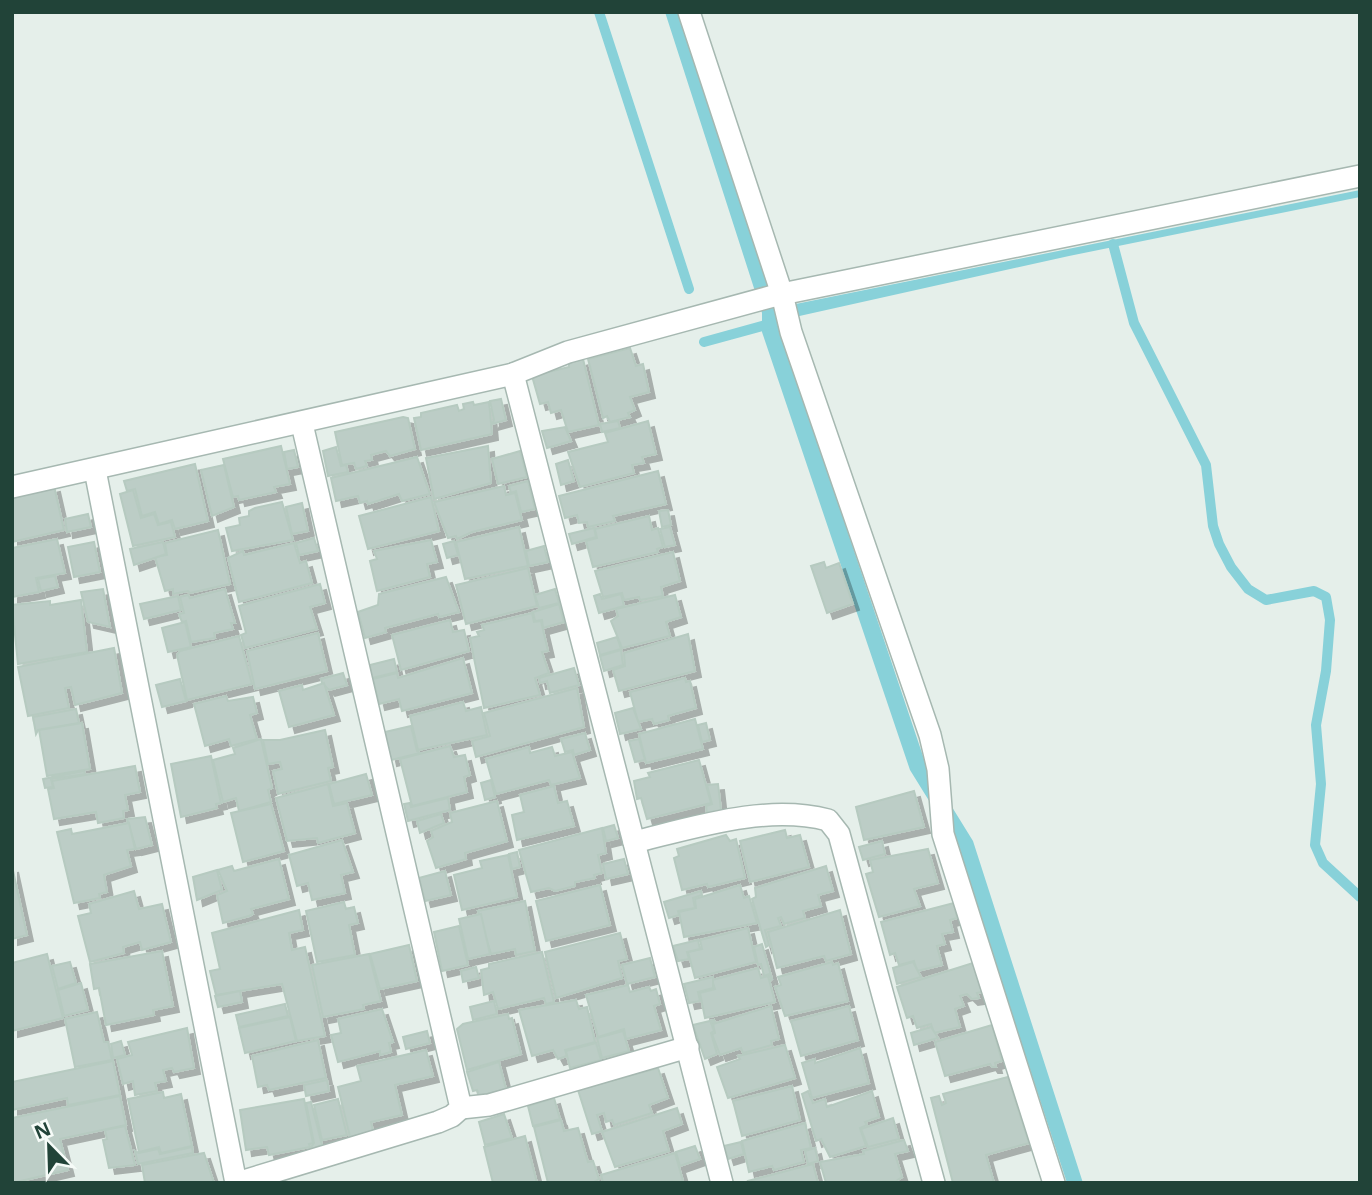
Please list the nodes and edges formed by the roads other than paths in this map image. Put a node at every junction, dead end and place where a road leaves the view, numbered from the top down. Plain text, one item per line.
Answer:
1 (689, 12) edge
2 (1360, 176) edge
3 (781, 297) junction
4 (513, 374) junction
5 (302, 424) junction
6 (95, 470) junction
7 (12, 487) edge
8 (634, 842) junction
9 (688, 1047) junction
10 (461, 1108) junction
11 (237, 1183) edge
12 (722, 1183) edge
13 (934, 1183) edge
14 (1055, 1183) edge

1 - 3 street
2 - 3 street
3 - 4 street
3 - 14 street
4 - 5 street
4 - 8 street
5 - 6 street
5 - 10 street
6 - 7 street
6 - 11 street
8 - 9 street
8 - 13 street
9 - 10 street
9 - 12 street
10 - 11 street

